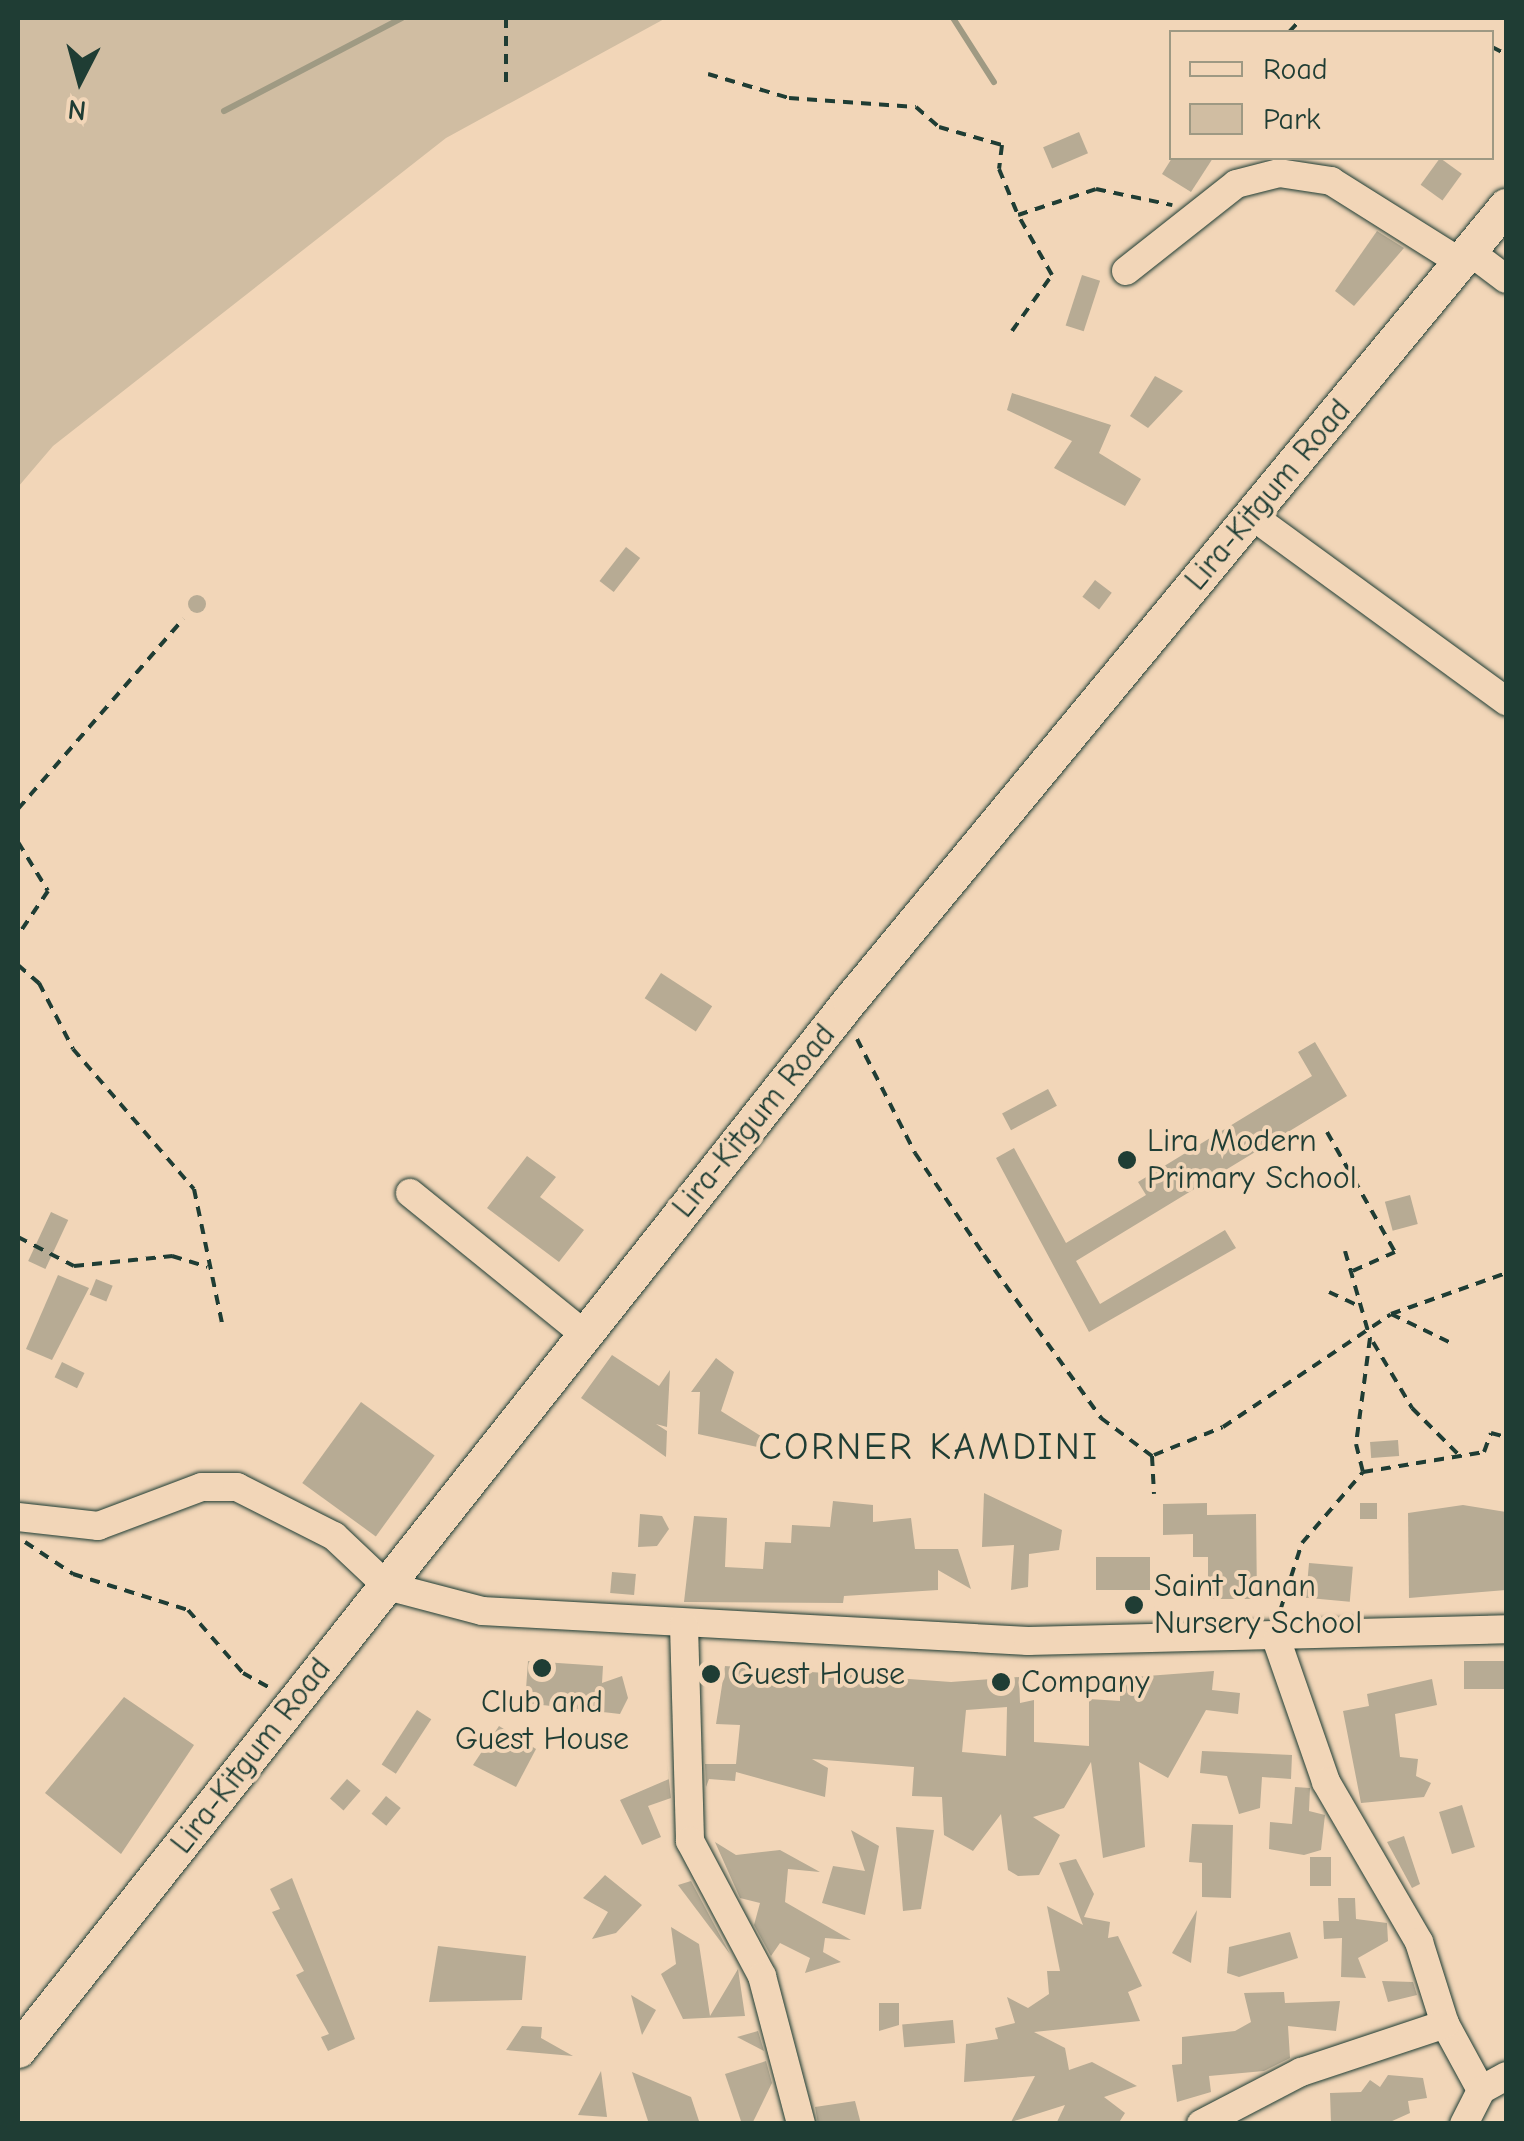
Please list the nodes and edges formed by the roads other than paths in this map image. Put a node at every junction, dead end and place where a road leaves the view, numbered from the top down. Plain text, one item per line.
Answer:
1 (1506, 206) edge
2 (1464, 257) junction
3 (1126, 271) dead end
4 (1506, 280) edge
5 (1251, 515) junction
6 (1506, 701) edge
7 (410, 1193) dead end
8 (584, 1334) junction
9 (18, 1517) edge
10 (387, 1586) junction
11 (684, 1624) junction
12 (1506, 1629) edge
13 (1277, 1641) junction
14 (1446, 2024) junction
15 (18, 2050) edge
16 (1506, 2076) edge
17 (1481, 2090) junction
18 (801, 2124) edge
19 (1201, 2124) edge
20 (1464, 2124) edge

1 - 2 main road, Lira-Kitgum Road
2 - 3 street
2 - 4 street
2 - 5 main road, Lira-Kitgum Road
5 - 6 street
5 - 8 main road, Lira-Kitgum Road
7 - 8 street
8 - 10 main road, Lira-Kitgum Road
9 - 10 street
10 - 11 street
10 - 15 main road, Lira-Kitgum Road
11 - 13 street
11 - 18 street
12 - 13 street
13 - 14 street
14 - 17 street
14 - 19 street
16 - 17 street
17 - 20 street

